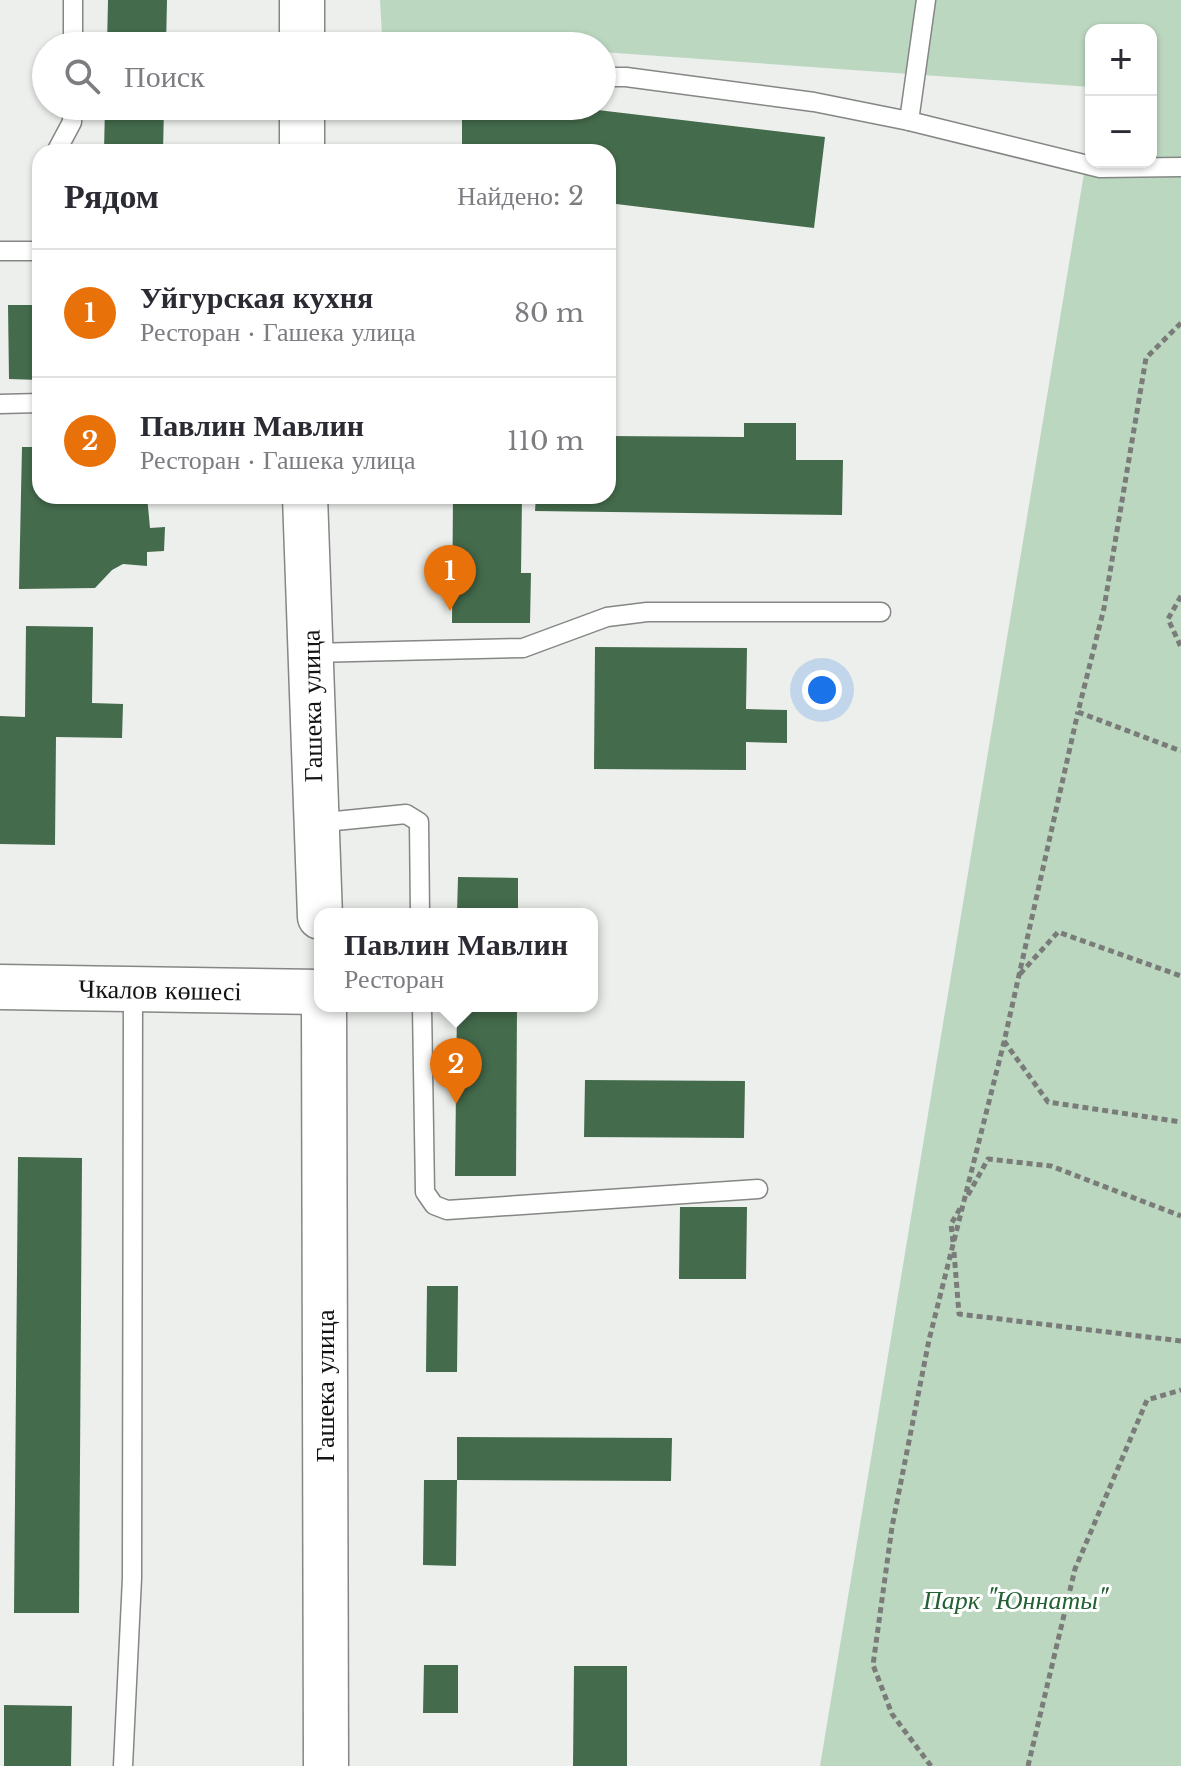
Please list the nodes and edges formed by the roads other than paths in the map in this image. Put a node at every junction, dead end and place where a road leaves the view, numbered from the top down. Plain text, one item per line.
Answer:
1 (73, 0) edge
2 (302, 0) edge
3 (926, 0) edge
4 (73, 32) edge
5 (302, 32) edge
6 (616, 77) edge
7 (72, 120) edge
8 (302, 120) edge
9 (909, 121) junction
10 (60, 144) edge
11 (302, 144) edge
12 (1181, 167) edge
13 (0, 251) edge
14 (32, 251) edge
15 (32, 403) edge
16 (0, 404) edge
17 (305, 504) edge
18 (881, 612) dead end
19 (311, 653) junction
20 (315, 823) junction
21 (320, 908) edge
22 (420, 908) edge
23 (0, 987) edge
24 (133, 989) junction
25 (314, 992) edge
26 (324, 1012) edge
27 (422, 1012) edge
28 (758, 1189) dead end
29 (123, 1766) edge
30 (326, 1766) edge

1 - 4 lane
2 - 5 main road
3 - 9 lane
6 - 9 lane
7 - 10 lane
8 - 11 main road
9 - 12 lane
13 - 14 lane
15 - 16 lane
17 - 19 main road, Гашека улица
18 - 19 lane
19 - 20 main road, Гашека улица
20 - 21 main road, Гашека улица
20 - 22 lane
23 - 24 main road, Чкалов көшесі
24 - 25 main road, Чкалов көшесі
24 - 29 lane
26 - 30 main road, Гашека улица
27 - 28 lane

